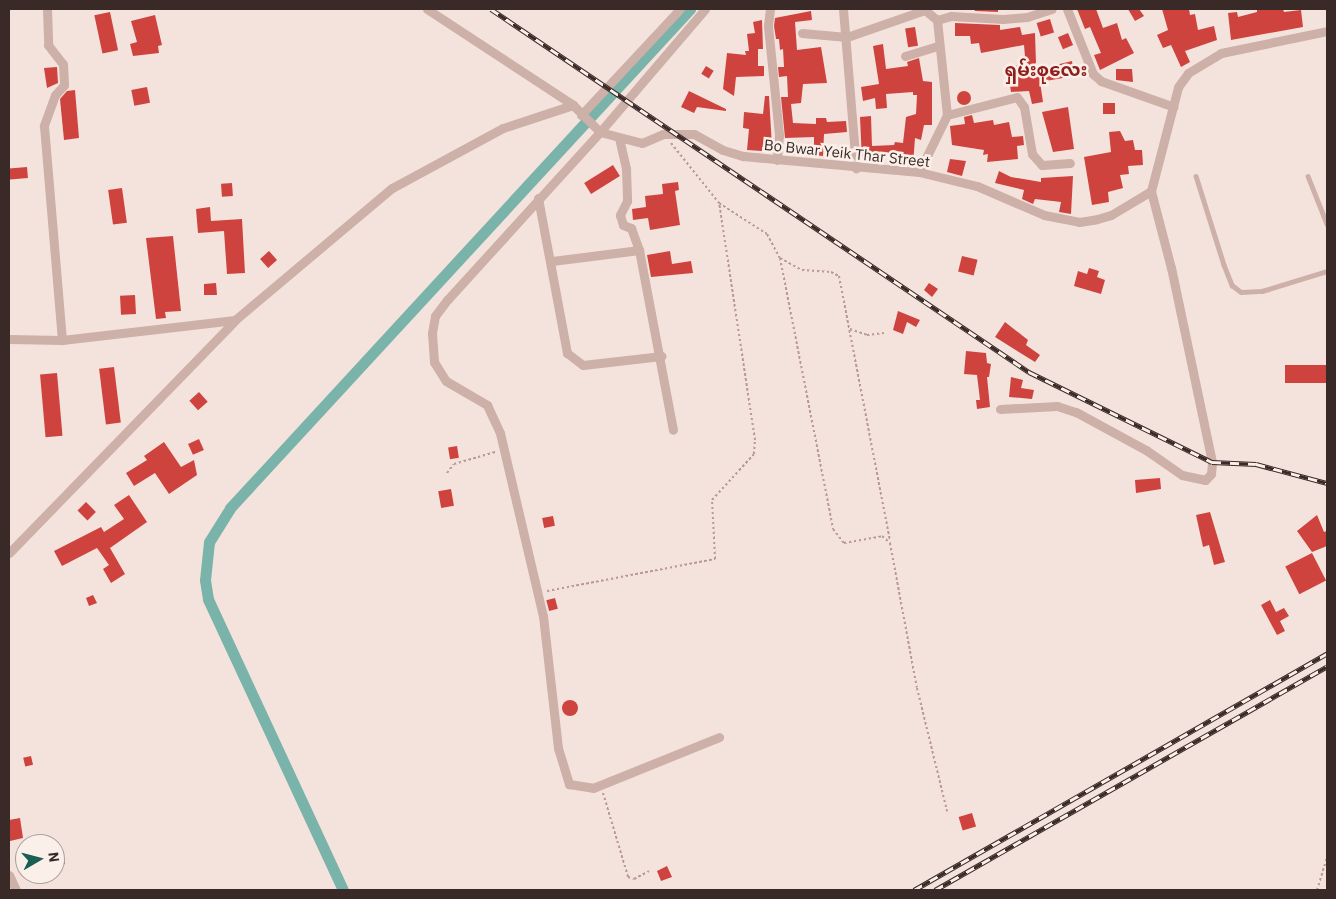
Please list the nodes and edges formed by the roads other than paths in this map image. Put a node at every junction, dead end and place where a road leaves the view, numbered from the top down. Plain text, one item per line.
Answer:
1 (47, 9) edge
2 (427, 9) edge
3 (680, 9) edge
4 (705, 9) edge
5 (770, 9) edge
6 (843, 9) edge
7 (1052, 9) edge
8 (1067, 9) edge
9 (937, 20) junction
10 (1327, 31) edge
11 (802, 33) dead end
12 (847, 37) junction
13 (938, 46) junction
14 (905, 56) dead end
15 (573, 105) junction
16 (1174, 107) junction
17 (947, 114) junction
18 (581, 116) junction
19 (600, 132) junction
20 (619, 138) junction
21 (777, 160) junction
22 (1070, 163) dead end
23 (856, 168) junction
24 (919, 172) junction
25 (1196, 176) dead end
26 (1308, 176) dead end
27 (1151, 191) junction
28 (538, 198) junction
29 (1327, 224) edge
30 (639, 250) junction
31 (552, 261) junction
32 (1327, 271) edge
33 (236, 320) junction
34 (9, 339) edge
35 (62, 340) junction
36 (662, 356) junction
37 (1000, 409) dead end
38 (673, 430) dead end
39 (9, 553) edge
40 (720, 737) dead end
41 (9, 875) edge
42 (16, 890) edge

1 - 35 street
2 - 15 street
3 - 18 street
4 - 19 street
5 - 21 street
6 - 12 street
7 - 9 street
8 - 16 street
9 - 12 street
9 - 13 street
10 - 16 street
11 - 12 street
12 - 23 street
13 - 14 street
13 - 17 street
15 - 18 street, Bo Bwar Yeik Thar Street
15 - 33 street
16 - 27 street
17 - 22 street
17 - 24 street
18 - 19 street, Bo Bwar Yeik Thar Street
19 - 20 street, Bo Bwar Yeik Thar Street
19 - 28 street
20 - 21 street, Bo Bwar Yeik Thar Street
20 - 30 street
21 - 23 street, Bo Bwar Yeik Thar Street
23 - 24 street, Bo Bwar Yeik Thar Street
24 - 27 street, Bo Bwar Yeik Thar Street
25 - 32 lane
26 - 29 lane
27 - 37 street
28 - 31 street
28 - 40 street
30 - 31 street
30 - 36 street
31 - 36 street
33 - 35 street
33 - 39 street
34 - 35 street
36 - 38 street
41 - 42 street

